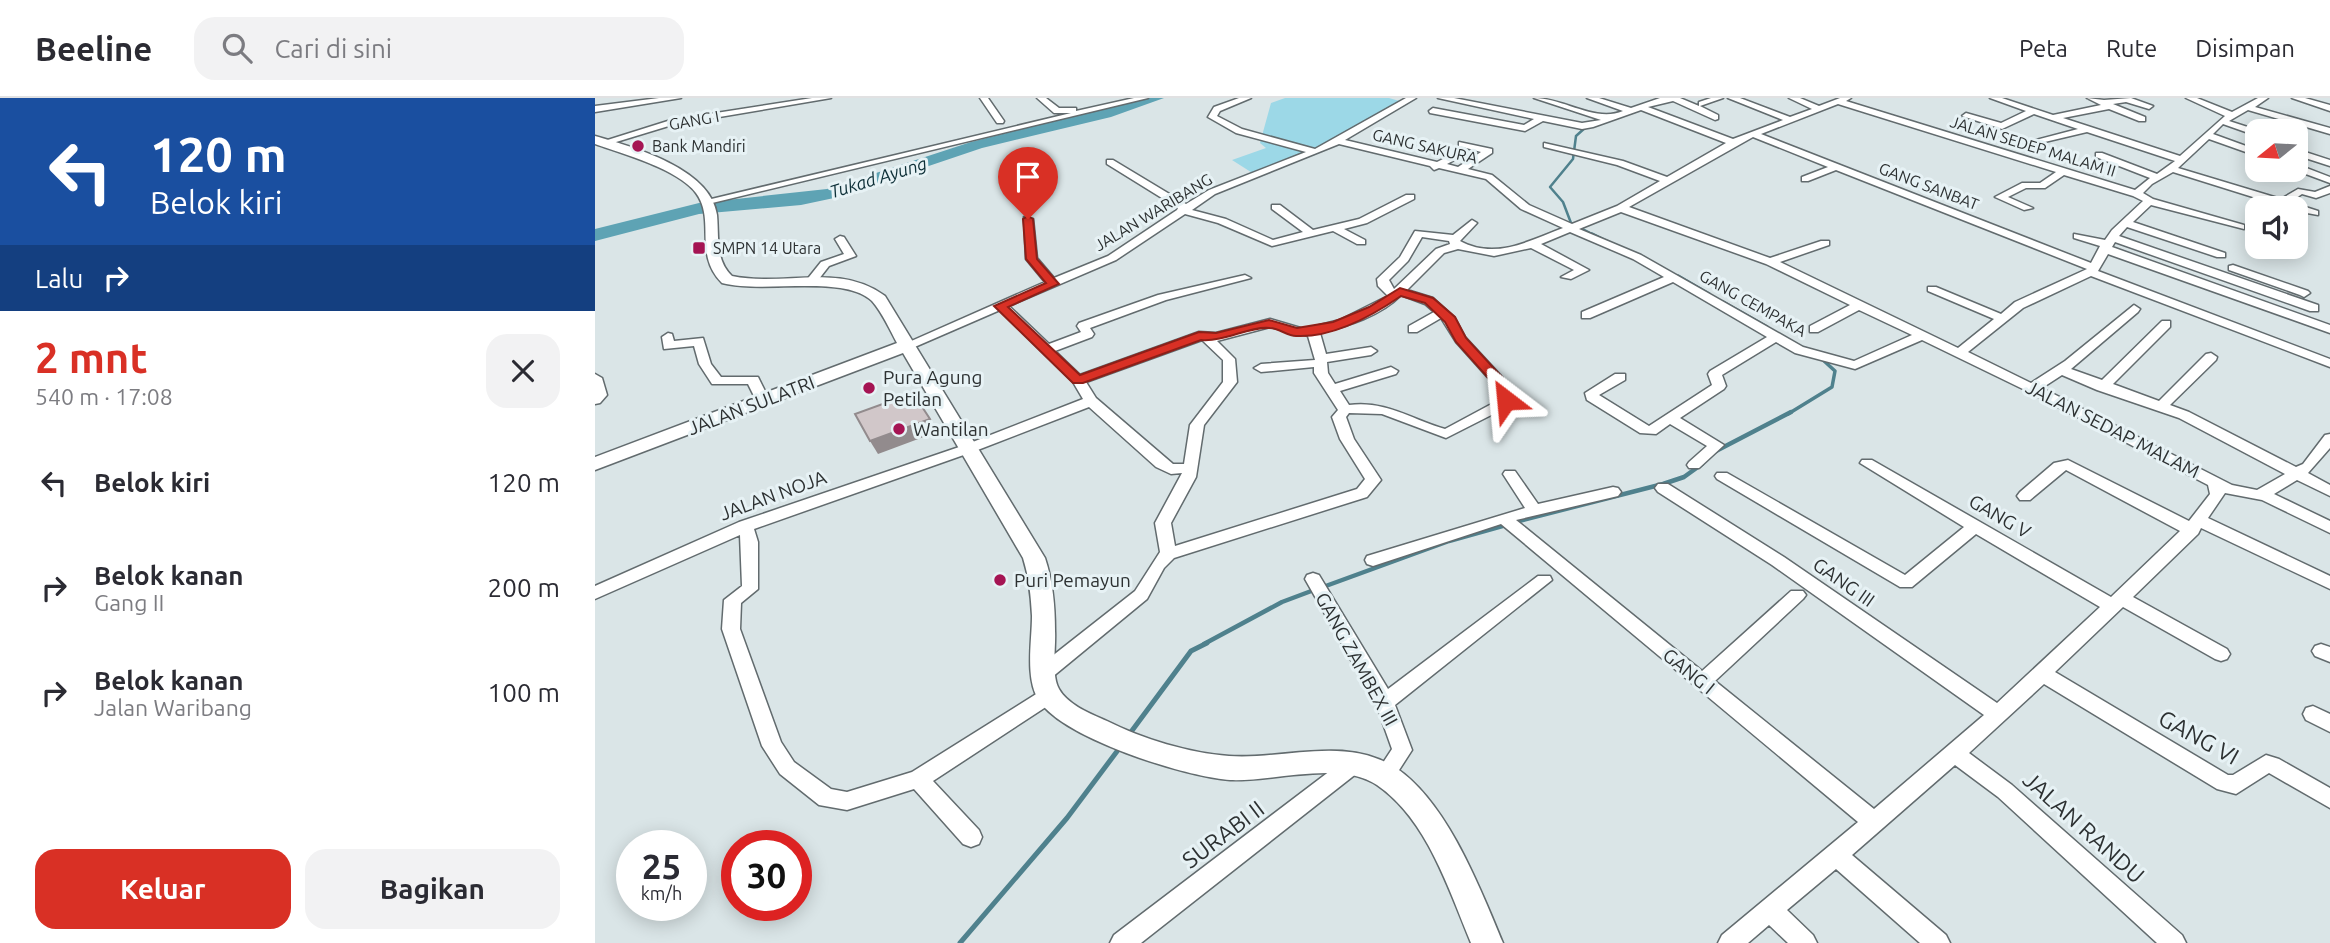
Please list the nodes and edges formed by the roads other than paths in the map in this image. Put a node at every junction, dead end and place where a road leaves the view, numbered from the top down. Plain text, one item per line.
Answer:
1 (677, 98) edge
2 (799, 98) edge
3 (822, 98) edge
4 (827, 98) edge
5 (984, 98) edge
6 (1041, 98) edge
7 (1116, 98) edge
8 (1144, 98) edge
9 (1225, 98) edge
10 (1234, 98) edge
11 (1247, 98) edge
12 (1412, 98) edge
13 (1443, 98) edge
14 (1450, 98) edge
15 (1538, 98) edge
16 (1591, 98) edge
17 (1719, 98) edge
18 (1732, 98) edge
19 (1793, 98) edge
20 (1994, 98) edge
21 (2091, 98) edge
22 (2126, 98) edge
23 (2190, 98) edge
24 (2296, 98) edge
25 (1844, 99) edge
26 (2262, 99) edge
27 (1702, 104) dead end
28 (2107, 104) junction
29 (2149, 106) dead end
30 (1641, 107) junction
31 (2247, 107) junction
32 (2330, 108) edge
33 (595, 109) edge
34 (1819, 109) junction
35 (1628, 110) junction
36 (1433, 111) dead end
37 (2034, 111) junction
38 (2231, 115) junction
39 (1966, 116) dead end
40 (1714, 117) dead end
41 (2054, 118) junction
42 (2142, 118) dead end
43 (1540, 119) junction
44 (1607, 119) junction
45 (1791, 120) junction
46 (2330, 120) edge
47 (1000, 121) dead end
48 (2222, 121) junction
49 (2087, 129) junction
50 (2245, 129) edge
51 (2330, 131) edge
52 (1753, 134) junction
53 (2207, 135) junction
54 (1339, 141) junction
55 (599, 142) edge
56 (1734, 143) junction
57 (2035, 143) dead end
58 (1462, 144) dead end
59 (1547, 145) dead end
60 (2245, 149) edge
61 (1315, 152) junction
62 (1457, 155) dead end
63 (2099, 155) dead end
64 (2308, 156) edge
65 (2182, 160) junction
66 (1110, 162) dead end
67 (2330, 163) edge
68 (1434, 167) junction
69 (1835, 167) junction
70 (2172, 169) junction
71 (1458, 171) junction
72 (2061, 172) junction
73 (2308, 172) edge
74 (2157, 177) junction
75 (1805, 179) dead end
76 (2330, 180) edge
77 (1668, 181) junction
78 (2328, 191) edge
79 (2137, 194) junction
80 (2259, 196) edge
81 (2293, 196) edge
82 (1410, 197) dead end
83 (2146, 204) junction
84 (1276, 207) dead end
85 (709, 208) junction
86 (1621, 208) junction
87 (2028, 208) dead end
88 (1184, 209) junction
89 (2308, 209) edge
90 (2312, 210) dead end
91 (1028, 219) dead end
92 (1472, 223) dead end
93 (1575, 227) junction
94 (1334, 228) junction
95 (2240, 228) dead end
96 (2223, 230) dead end
97 (1310, 233) junction
98 (2078, 236) dead end
99 (2113, 237) junction
100 (840, 239) dead end
101 (1361, 242) dead end
102 (1457, 242) junction
103 (1825, 243) dead end
104 (1532, 244) junction
105 (2221, 255) dead end
106 (1770, 262) junction
107 (2092, 270) junction
108 (1567, 277) dead end
109 (1245, 278) dead end
110 (1673, 278) junction
111 (811, 282) junction
112 (1053, 284) junction
113 (1932, 289) dead end
114 (1398, 293) junction
115 (2304, 293) dead end
116 (1859, 305) junction
117 (1000, 306) junction
118 (2314, 308) dead end
119 (2134, 309) dead end
120 (1441, 312) junction
121 (1586, 315) dead end
122 (2001, 318) junction
123 (2166, 324) dead end
124 (1413, 329) dead end
125 (1814, 329) dead end
126 (2330, 329) edge
127 (1313, 331) junction
128 (1922, 335) junction
129 (1776, 336) junction
130 (668, 337) dead end
131 (1206, 337) junction
132 (907, 346) junction
133 (1048, 349) junction
134 (1371, 351) dead end
135 (1959, 353) junction
136 (2211, 357) dead end
137 (1320, 361) junction
138 (2330, 363) edge
139 (1261, 368) dead end
140 (2062, 370) junction
141 (1391, 371) dead end
142 (1620, 377) dead end
143 (595, 378) edge
144 (1078, 380) junction
145 (2102, 387) junction
146 (2032, 388) junction
147 (1332, 389) junction
148 (595, 400) edge
149 (763, 401) junction
150 (1091, 401) junction
151 (2161, 407) junction
152 (1345, 410) junction
153 (1671, 419) junction
154 (2330, 438) edge
155 (970, 448) junction
156 (595, 463) edge
157 (1867, 463) dead end
158 (1694, 465) dead end
159 (1191, 468) junction
160 (2296, 473) junction
161 (1510, 474) dead end
162 (1722, 477) dead end
163 (2216, 485) junction
164 (1663, 488) dead end
165 (2330, 491) edge
166 (1613, 492) dead end
167 (2262, 494) junction
168 (2025, 496) dead end
169 (1534, 510) junction
170 (1507, 521) junction
171 (2196, 525) junction
172 (745, 526) junction
173 (1975, 526) junction
174 (2330, 528) edge
175 (1168, 554) junction
176 (1373, 561) dead end
177 (1543, 580) dead end
178 (2330, 583) edge
179 (1316, 584) dead end
180 (595, 593) edge
181 (1797, 594) dead end
182 (2117, 602) junction
183 (2221, 654) dead end
184 (1044, 673) junction
185 (2043, 674) junction
186 (1702, 682) junction
187 (1048, 695) junction
188 (1385, 702) junction
189 (1999, 715) junction
190 (1955, 754) junction
191 (1354, 764) junction
192 (1385, 775) junction
193 (918, 779) junction
194 (2330, 799) edge
195 (1875, 823) junction
196 (971, 838) dead end
197 (1836, 856) junction
198 (1770, 910) junction
199 (1122, 943) edge
200 (1487, 943) edge
201 (1730, 943) edge
202 (1805, 943) edge
203 (1938, 943) edge
204 (2174, 943) edge

1 - 33 street
2 - 3 street
4 - 55 street, GANG I
5 - 47 street
6 - 7 street
8 - 85 street
9 - 10 street
11 - 61 street
12 - 54 street, JALAN WARIBANG
13 - 14 street
14 - 43 street
15 - 44 street
16 - 35 street
17 - 27 street
18 - 45 street
19 - 34 street
20 - 37 street
21 - 28 street
22 - 28 street
22 - 29 street
23 - 38 street
24 - 32 street
25 - 34 street
25 - 72 street, JALAN SEDEP MALAM II
26 - 31 street
26 - 46 street
28 - 41 street
28 - 42 street
30 - 35 street
30 - 40 street
30 - 56 street
31 - 38 street
31 - 51 street
34 - 45 street
35 - 44 street
36 - 43 street
37 - 39 street
37 - 41 street
38 - 48 street
41 - 49 street
43 - 44 street
45 - 52 street
48 - 50 street
48 - 53 street
49 - 57 street
49 - 65 street
52 - 56 street
52 - 69 street, GANG SANBAT
53 - 60 street
53 - 65 street
54 - 61 street, JALAN WARIBANG
54 - 68 street, GANG SAKURA
55 - 85 main road
56 - 77 street
58 - 71 street
59 - 77 street
61 - 88 street, JALAN WARIBANG
62 - 68 street
63 - 74 street
64 - 67 street
65 - 70 street
66 - 88 street
68 - 71 street, GANG SAKURA
69 - 75 street
69 - 107 street, GANG SANBAT
70 - 74 street
70 - 80 street
71 - 93 street, GANG SAKURA
72 - 79 street, JALAN SEDEP MALAM II
72 - 87 street
73 - 76 street
74 - 79 street
77 - 86 street
78 - 81 street
79 - 83 street, JALAN SEDEP MALAM II
82 - 94 street
83 - 95 street
83 - 96 street
83 - 99 street
84 - 97 street
85 - 111 main road
86 - 93 street
86 - 106 street, JALAN SEDAP MALAM
88 - 97 street
88 - 112 street, JALAN WARIBANG
89 - 90 street
91 - 112 street
92 - 102 street
93 - 104 street
93 - 110 street, GANG CEMPAKA
94 - 97 street
94 - 101 street
98 - 99 street
99 - 105 street
99 - 107 street
99 - 115 street
99 - 118 street
99 - 126 street
100 - 111 street
102 - 104 street
102 - 114 street
102 - 114 street
103 - 106 street
104 - 108 street
106 - 116 street, JALAN SEDAP MALAM
107 - 122 street
107 - 138 street, GANG SANBAT
109 - 133 street
110 - 121 street
110 - 129 street, GANG CEMPAKA
111 - 132 main road
112 - 117 street, JALAN WARIBANG
113 - 122 street
114 - 120 street
114 - 127 street
116 - 125 street
116 - 128 street, JALAN SEDAP MALAM
117 - 132 street, JALAN WARIBANG
117 - 133 street
119 - 140 street
120 - 124 street
120 - 152 street
122 - 135 street
123 - 145 street
127 - 131 street
127 - 137 street
128 - 129 street, GANG CEMPAKA
128 - 135 street, JALAN SEDAP MALAM
129 - 153 street
130 - 149 street
131 - 144 street
131 - 159 street
132 - 149 main road, JALAN SULATRI
132 - 155 main road
133 - 144 street
134 - 137 street
135 - 146 street, JALAN SEDAP MALAM
136 - 151 street
137 - 139 street
137 - 147 street
140 - 145 street
140 - 146 street
141 - 147 street
142 - 153 street
143 - 148 street
144 - 150 street
145 - 151 street
146 - 163 street, JALAN SEDAP MALAM
147 - 152 street
149 - 156 main road, JALAN SULATRI
150 - 155 street, JALAN NOJA
150 - 159 street
151 - 160 street
152 - 175 street
153 - 158 street
154 - 160 street
155 - 172 street, JALAN NOJA
155 - 184 main road
157 - 173 street, GANG V
159 - 175 street
160 - 165 street
160 - 167 street
161 - 169 street
162 - 173 street
163 - 167 street
163 - 171 street, JALAN SEDAP MALAM
164 - 189 street, GANG III
166 - 169 street
167 - 174 street
168 - 171 street
169 - 170 street
170 - 176 street
170 - 186 street, GANG I
171 - 178 street
171 - 182 street, JALAN SEDAP MALAM
172 - 180 street, JALAN NOJA
172 - 193 street
173 - 182 street, GANG V
175 - 184 street
177 - 188 street
179 - 188 street, GANG ZAMBEX III
181 - 186 street
182 - 183 street, GANG V
182 - 185 street, JALAN SEDAP MALAM
184 - 187 main road
185 - 189 street, JALAN SEDAP MALAM
185 - 194 street, GANG VI
186 - 195 street, GANG I
187 - 191 main road
187 - 193 street
188 - 192 street, GANG ZAMBEX III
189 - 190 street, JALAN SEDAP MALAM
190 - 195 street, JALAN SEDAP MALAM
190 - 204 street, JALAN RANDU
191 - 192 main road
191 - 199 street, SURABI II
192 - 200 main road
193 - 196 street
195 - 197 street, JALAN SEDAP MALAM
197 - 198 street, JALAN SEDAP MALAM
197 - 203 street
198 - 201 street, JALAN SEDAP MALAM
198 - 202 street

